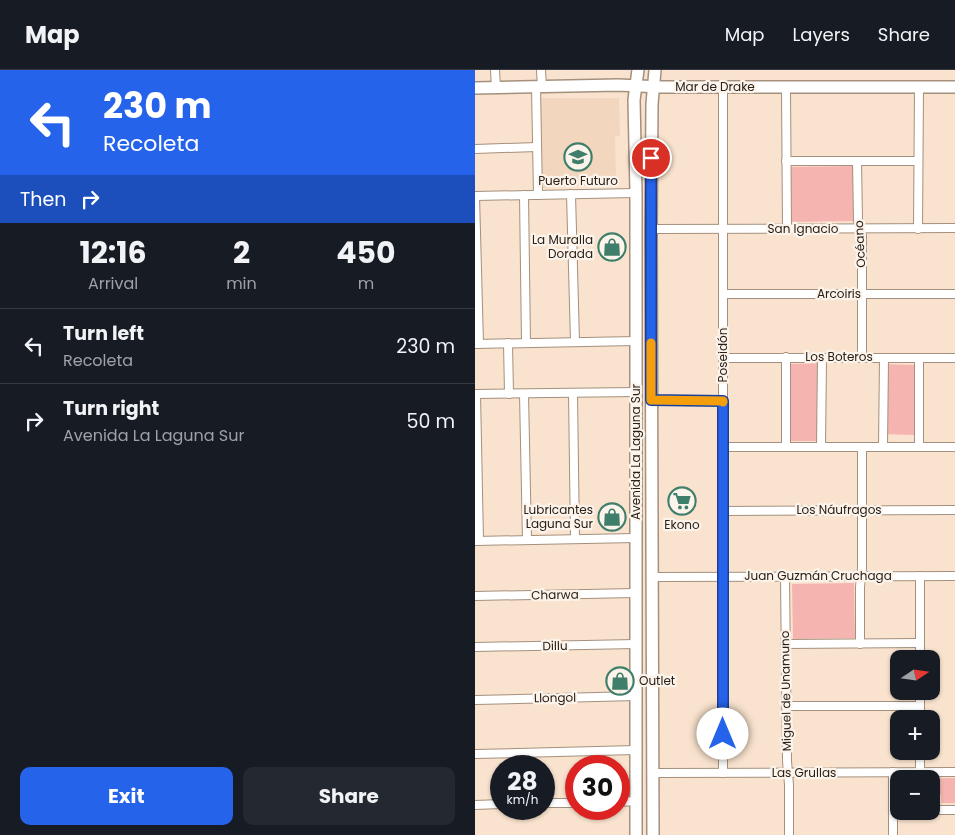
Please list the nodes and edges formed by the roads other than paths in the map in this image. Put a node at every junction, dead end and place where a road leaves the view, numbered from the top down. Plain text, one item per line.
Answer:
1 (495, 70) edge
2 (541, 70) edge
3 (637, 70) edge
4 (655, 70) edge
5 (635, 86) junction
6 (539, 87) junction
7 (653, 87) junction
8 (723, 87) junction
9 (786, 87) junction
10 (919, 87) junction
11 (955, 87) edge
12 (475, 88) edge
13 (496, 88) junction
14 (537, 147) junction
15 (475, 149) edge
16 (857, 160) junction
17 (787, 161) junction
18 (918, 161) junction
19 (636, 193) junction
20 (538, 194) junction
21 (571, 194) junction
22 (524, 195) junction
23 (475, 196) edge
24 (955, 228) edge
25 (651, 229) junction
26 (723, 229) junction
27 (787, 229) junction
28 (860, 229) junction
29 (918, 229) junction
30 (476, 247) edge
31 (476, 294) edge
32 (723, 294) junction
33 (861, 294) junction
34 (955, 294) edge
35 (636, 341) junction
36 (575, 342) junction
37 (526, 343) junction
38 (477, 344) edge
39 (508, 344) junction
40 (785, 357) junction
41 (723, 358) junction
42 (822, 358) junction
43 (862, 358) junction
44 (884, 358) junction
45 (919, 358) junction
46 (955, 358) edge
47 (573, 392) junction
48 (636, 392) junction
49 (476, 394) edge
50 (509, 394) junction
51 (524, 394) junction
52 (651, 400) junction
53 (723, 401) junction
54 (723, 447) junction
55 (786, 447) junction
56 (821, 447) junction
57 (862, 447) junction
58 (883, 447) junction
59 (919, 447) junction
60 (955, 447) edge
61 (477, 489) edge
62 (862, 510) junction
63 (955, 510) edge
64 (723, 511) junction
65 (636, 538) junction
66 (575, 539) junction
67 (527, 540) junction
68 (477, 541) edge
69 (861, 576) junction
70 (920, 576) junction
71 (955, 576) edge
72 (652, 577) junction
73 (723, 577) junction
74 (785, 577) junction
75 (636, 593) junction
76 (475, 596) edge
77 (920, 643) junction
78 (636, 644) junction
79 (785, 644) junction
80 (860, 644) junction
81 (475, 647) edge
82 (920, 650) edge
83 (636, 696) junction
84 (475, 700) edge
85 (920, 700) edge
86 (786, 706) junction
87 (920, 706) junction
88 (920, 710) edge
89 (636, 750) junction
90 (475, 754) edge
91 (890, 772) edge
92 (940, 772) edge
93 (955, 772) edge
94 (723, 773) junction
95 (788, 773) junction
96 (653, 774) junction
97 (630, 801) edge
98 (636, 801) junction
99 (490, 804) edge
100 (475, 805) edge
101 (940, 810) dead end
102 (955, 810) edge
103 (893, 820) edge
104 (636, 835) edge
105 (653, 835) edge
106 (789, 835) edge
107 (893, 835) edge

1 - 13 street
2 - 6 street
3 - 5 street, Avenida La Laguna Sur
4 - 7 street, Avenida La Laguna Sur
5 - 6 street, Mar de Drake
5 - 7 street, Mar de Drake
5 - 19 street, Avenida La Laguna Sur
6 - 13 street, Mar de Drake
6 - 14 street
7 - 8 street, Mar de Drake
7 - 25 street, Avenida La Laguna Sur
8 - 9 street, Mar de Drake
8 - 26 street, Poseidón
9 - 10 street, Mar de Drake
9 - 17 street
10 - 11 street, Mar de Drake
10 - 18 street
12 - 13 street, Mar de Drake
14 - 15 street
14 - 20 street
16 - 17 street
16 - 18 street
16 - 28 street, Océano
17 - 27 street
18 - 29 street
19 - 21 street
19 - 35 street, Avenida La Laguna Sur
20 - 21 street
20 - 22 street
21 - 36 street
22 - 23 street
22 - 37 street
23 - 30 street
24 - 29 street, San Ignacio
25 - 26 street, San Ignacio
25 - 52 street, Avenida La Laguna Sur
26 - 27 street, San Ignacio
26 - 32 street, Poseidón
27 - 28 street, San Ignacio
28 - 29 street, San Ignacio
28 - 33 street, Océano
30 - 31 street
31 - 38 street
32 - 33 street, Arcoiris
32 - 41 street, Poseidón
33 - 34 street, Arcoiris
33 - 43 street, Océano
35 - 36 street
35 - 48 street, Avenida La Laguna Sur
36 - 37 street
37 - 39 street
38 - 39 street
39 - 50 street
40 - 41 street, Los Boteros
40 - 42 street, Los Boteros
40 - 55 street
41 - 53 street, Poseidón
42 - 43 street, Los Boteros
42 - 56 street
43 - 44 street, Los Boteros
44 - 45 street, Los Boteros
44 - 58 street
45 - 46 street, Los Boteros
45 - 59 street
47 - 48 street
47 - 51 street
47 - 66 street
48 - 65 street, Avenida La Laguna Sur
49 - 50 street
49 - 61 street
50 - 51 street
51 - 67 street
52 - 53 street
52 - 72 street, Avenida La Laguna Sur
53 - 54 street, Poseidón
54 - 55 street
54 - 64 street, Poseidón
55 - 56 street
56 - 57 street
57 - 58 street
57 - 62 street
58 - 59 street
59 - 60 street
61 - 68 street
62 - 63 street, Los Náufragos
62 - 64 street, Los Náufragos
62 - 69 street
64 - 73 street, Poseidón
65 - 66 street
65 - 75 street, Avenida La Laguna Sur
66 - 67 street
67 - 68 street
69 - 70 street, Juan Guzmán Cruchaga
69 - 74 street, Juan Guzmán Cruchaga
69 - 80 street
70 - 71 street, Juan Guzmán Cruchaga
70 - 77 street
72 - 73 street, Juan Guzmán Cruchaga
72 - 96 street, Avenida La Laguna Sur
73 - 74 street, Juan Guzmán Cruchaga
73 - 94 street, Poseidón
74 - 79 street, Miguel de Unamuno
75 - 76 street, Charwa
75 - 78 street, Avenida La Laguna Sur
77 - 80 street
77 - 82 street
78 - 81 street, Dillu
78 - 83 street, Avenida La Laguna Sur
79 - 80 street
79 - 86 street, Miguel de Unamuno
83 - 84 street, Llongol
83 - 89 street, Avenida La Laguna Sur
85 - 87 street
86 - 87 street
86 - 95 street, Miguel de Unamuno
87 - 88 street
89 - 90 street
89 - 98 street, Avenida La Laguna Sur
91 - 95 street, Las Grullas
92 - 93 street, Las Grullas
94 - 95 street, Las Grullas
94 - 96 street, Las Grullas
95 - 106 street, Miguel de Unamuno
96 - 105 street, Avenida La Laguna Sur
97 - 98 street
98 - 104 street, Avenida La Laguna Sur
99 - 100 street
101 - 102 street
103 - 107 street

